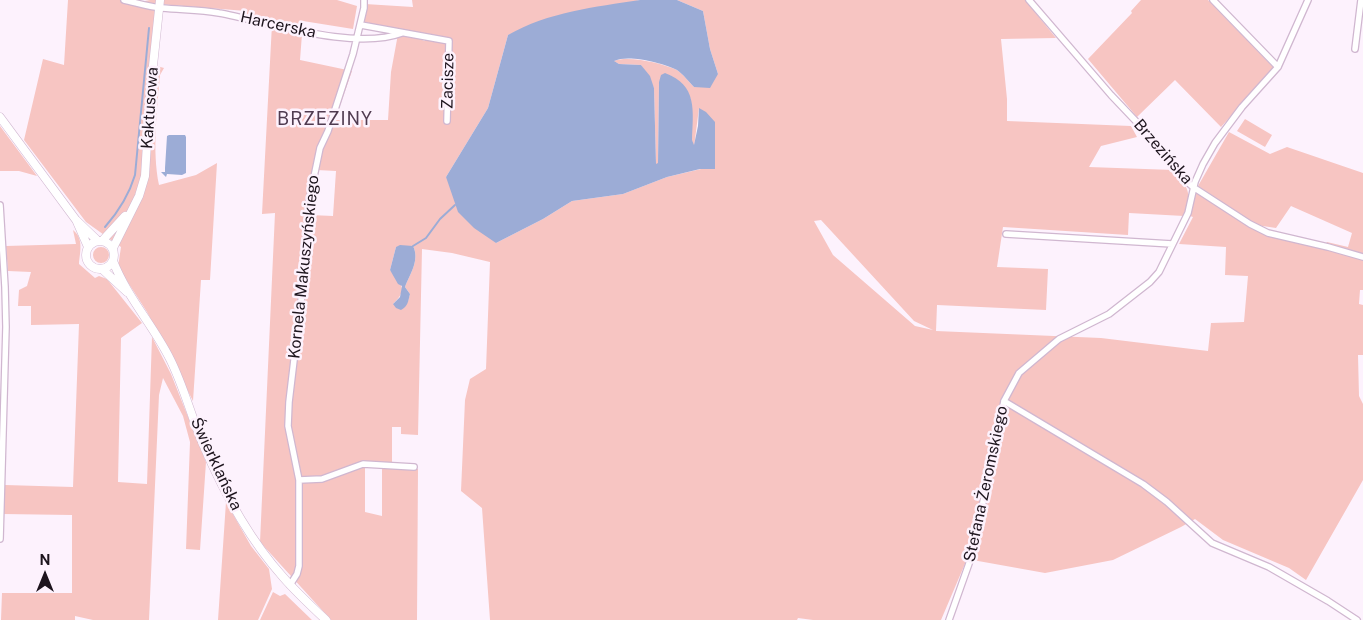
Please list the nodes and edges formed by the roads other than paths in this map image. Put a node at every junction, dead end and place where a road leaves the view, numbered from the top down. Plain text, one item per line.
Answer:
1 (124, 0) edge
2 (364, 0) edge
3 (1030, 0) edge
4 (1213, 0) edge
5 (1308, 0) edge
6 (1361, 0) edge
7 (160, 4) edge
8 (361, 25) junction
9 (402, 33) junction
10 (358, 39) junction
11 (449, 41) joint
12 (1355, 49) dead end
13 (1278, 66) junction
14 (0, 117) edge
15 (447, 121) dead end
16 (1193, 188) junction
17 (0, 204) edge
18 (129, 213) junction
19 (0, 214) edge
20 (76, 220) junction
21 (1006, 234) dead end
22 (100, 241) junction
23 (1172, 244) junction
24 (88, 247) junction
25 (113, 248) junction
26 (1363, 257) edge
27 (113, 261) junction
28 (102, 269) junction
29 (128, 293) junction
30 (3, 327) edge
31 (3, 360) edge
32 (1004, 401) junction
33 (2, 408) edge
34 (414, 467) dead end
35 (1, 477) edge
36 (300, 480) junction
37 (1, 502) edge
38 (0, 539) edge
39 (290, 585) junction
40 (326, 620) edge
41 (948, 620) edge
42 (1357, 620) edge

1 - 7 street, Harcerska
2 - 8 street, Kornela Makuszyńskiego
3 - 16 street, Brzezińska
4 - 13 street
5 - 13 street, Stefana Żeromskiego
6 - 12 street
7 - 10 street, Harcerska
7 - 18 street, Kaktusowa
8 - 9 street, Harcerska
8 - 10 street, Kornela Makuszyńskiego
9 - 10 street, Harcerska
9 - 11 street, Harcerska
10 - 36 street, Kornela Makuszyńskiego
11 - 15 street, Zacisze
13 - 16 street, Stefana Żeromskiego
14 - 20 street
16 - 23 street, Stefana Żeromskiego
16 - 26 street, Brzezińska
17 - 19 street
18 - 22 street, Kaktusowa
18 - 25 street, Kaktusowa
19 - 30 street
20 - 22 street
20 - 24 street
21 - 23 street
22 - 24 street
22 - 25 street
23 - 32 street, Stefana Żeromskiego
24 - 28 street
25 - 27 street
27 - 28 street
27 - 29 street, Świerklańska
28 - 29 street, Świerklańska
29 - 39 street, Świerklańska
30 - 31 street
31 - 33 street
32 - 41 street, Stefana Żeromskiego
32 - 42 street
33 - 35 street
34 - 36 street
35 - 37 street
36 - 39 street, Kornela Makuszyńskiego
37 - 38 street
39 - 40 street, Świerklańska

